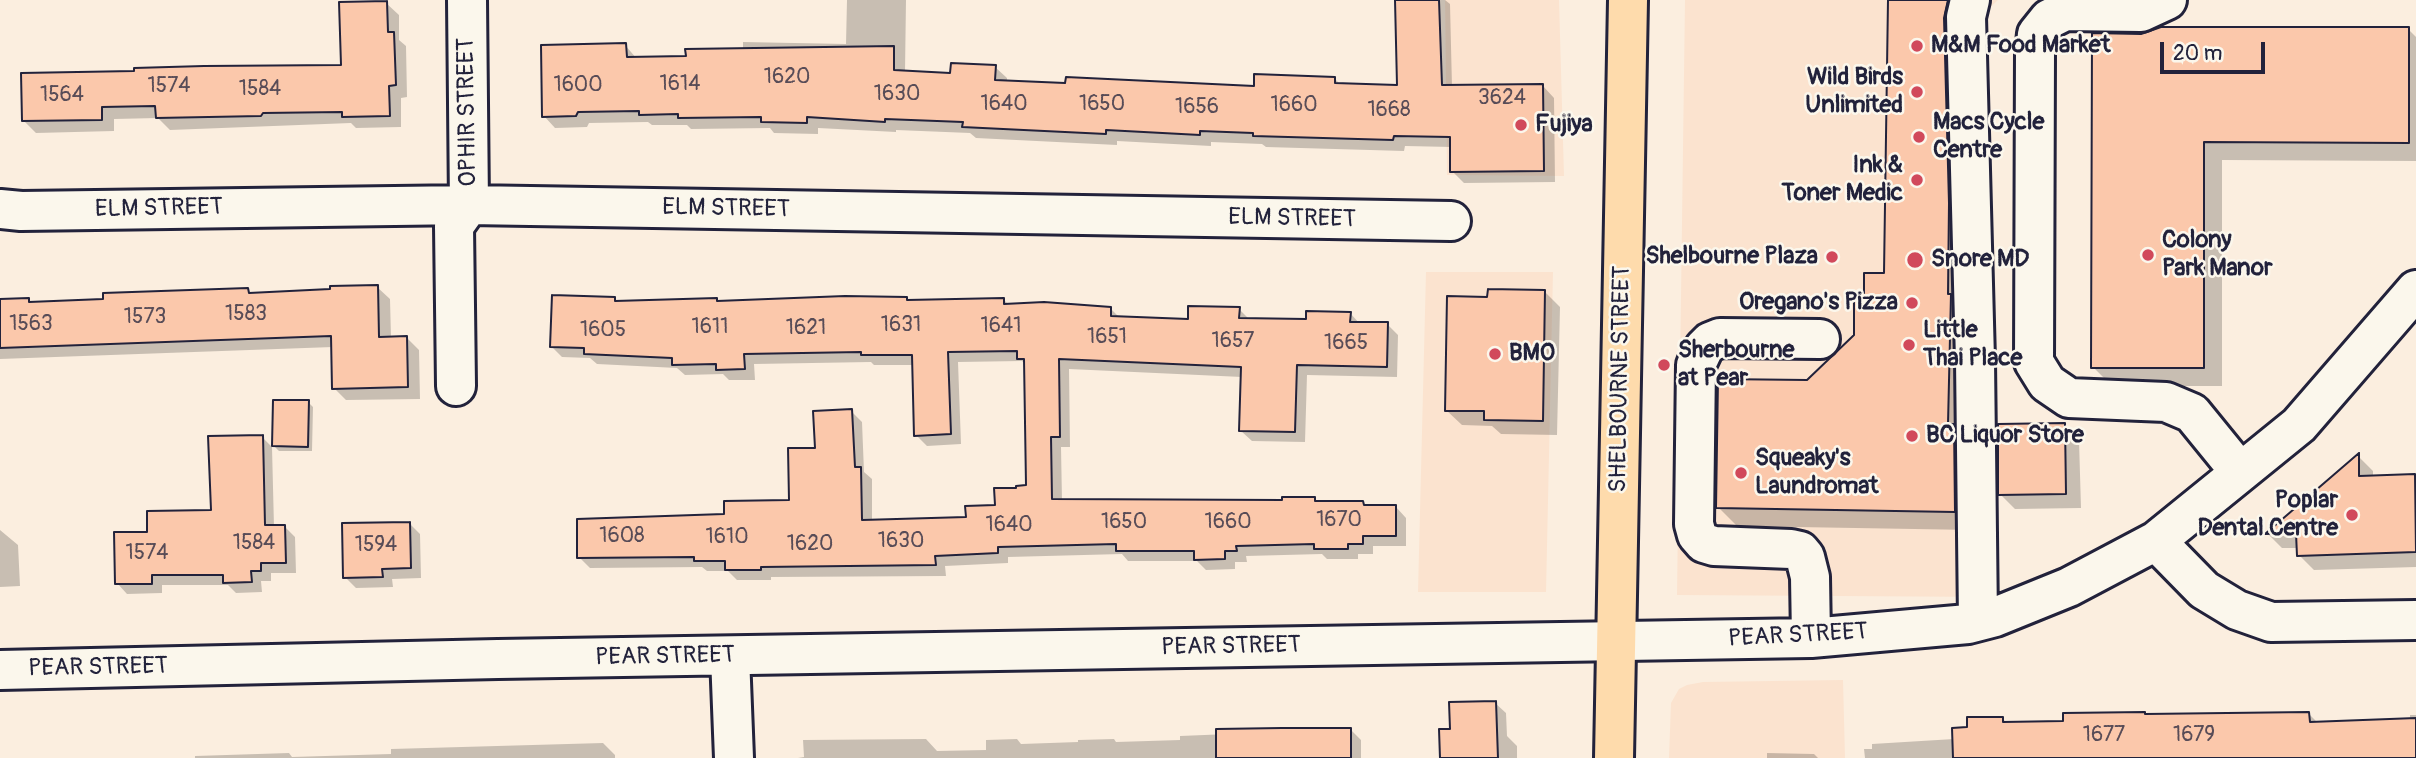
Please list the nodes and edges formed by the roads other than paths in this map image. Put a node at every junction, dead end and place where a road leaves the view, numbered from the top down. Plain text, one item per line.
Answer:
1 (467, 0) edge
2 (1628, 0) edge
3 (1970, 0) edge
4 (2167, 0) edge
5 (469, 205) junction
6 (0, 209) edge
7 (1451, 221) dead end
8 (2416, 290) edge
9 (1821, 339) dead end
10 (456, 386) dead end
11 (2240, 472) junction
12 (2156, 541) junction
13 (2416, 620) edge
14 (1978, 621) junction
15 (1811, 638) junction
16 (1615, 641) junction
17 (730, 656) junction
18 (0, 670) edge
19 (734, 758) edge
20 (1614, 758) edge

1 - 5 street, OPHIR STREET
2 - 16 main road, SHELBOURNE STREET
3 - 14 street
4 - 11 street
5 - 6 street, ELM STREET
5 - 7 street, ELM STREET
5 - 10 street, OPHIR STREET
8 - 11 street, PEAR STREET
9 - 15 street
11 - 12 street, PEAR STREET
12 - 13 street
12 - 14 street, PEAR STREET
14 - 15 street, PEAR STREET
15 - 16 street, PEAR STREET
16 - 17 street, PEAR STREET
16 - 20 main road, SHELBOURNE STREET
17 - 18 street, PEAR STREET
17 - 19 street

